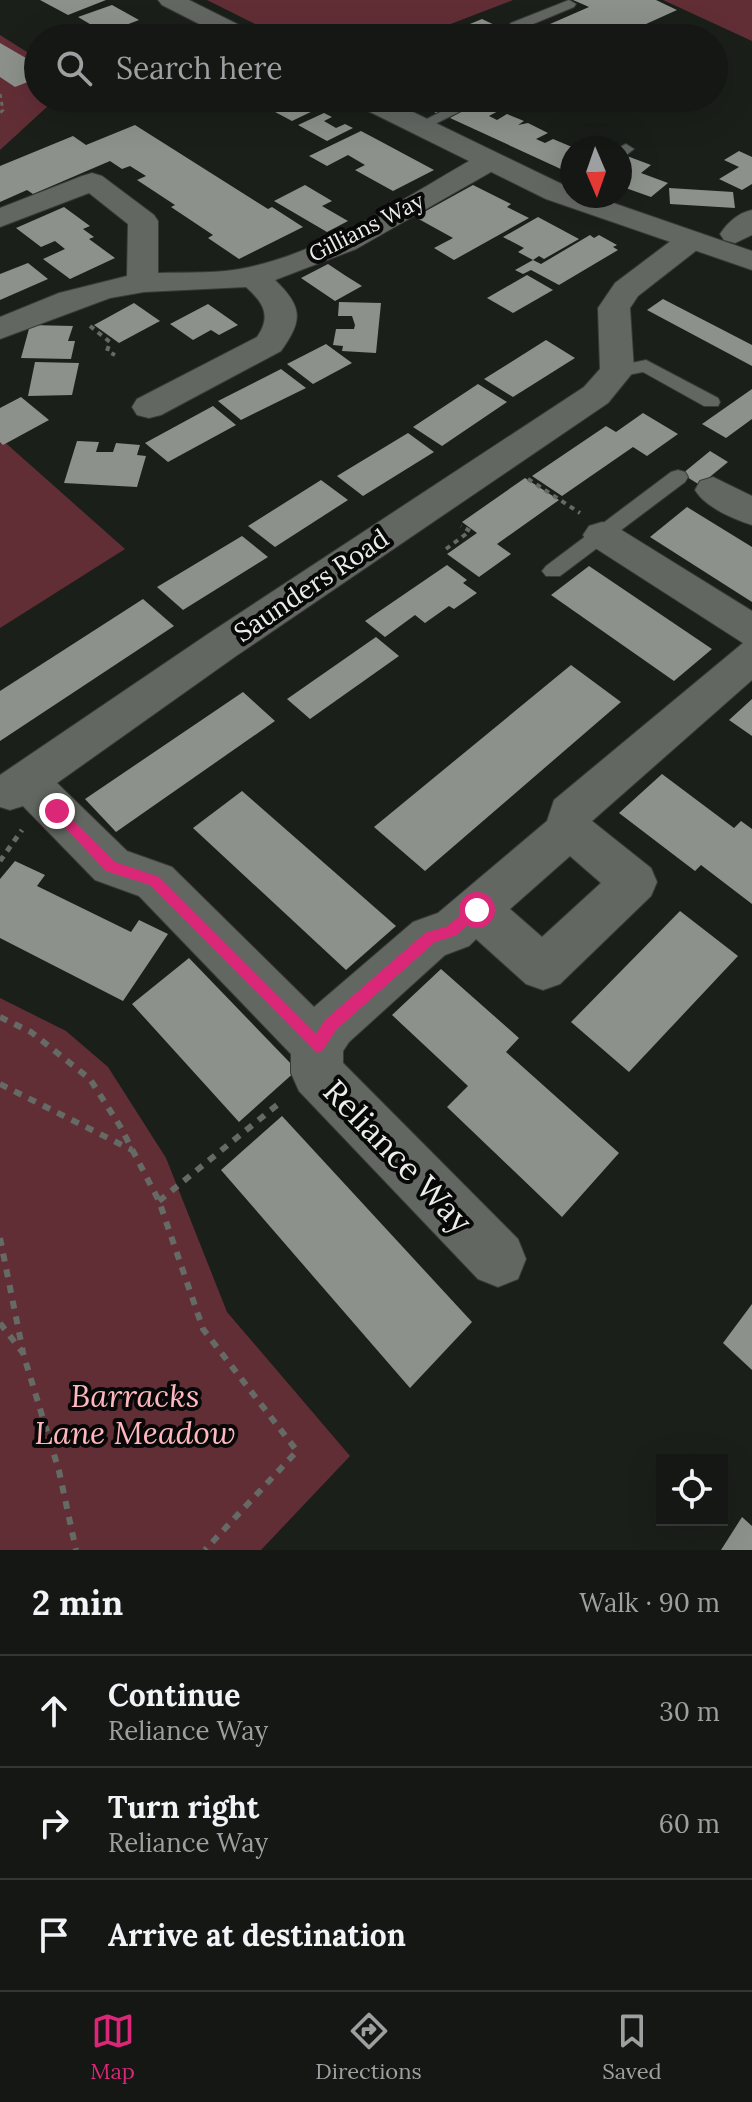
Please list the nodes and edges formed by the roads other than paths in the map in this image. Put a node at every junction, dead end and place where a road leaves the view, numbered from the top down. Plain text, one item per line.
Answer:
1 (170, 0) edge
2 (569, 4) dead end
3 (218, 24) edge
4 (521, 24) edge
5 (390, 112) edge
6 (450, 112) edge
7 (418, 127) junction
8 (488, 162) junction
9 (560, 187) edge
10 (613, 208) edge
11 (0, 218) edge
12 (691, 240) junction
13 (752, 261) edge
14 (253, 276) junction
15 (142, 283) junction
16 (0, 329) edge
17 (617, 371) junction
18 (711, 402) dead end
19 (149, 407) dead end
20 (678, 477) dead end
21 (713, 490) dead end
22 (752, 512) edge
23 (605, 533) junction
24 (553, 571) dead end
25 (752, 631) edge
26 (752, 656) edge
27 (12, 788) edge
28 (569, 829) junction
29 (477, 910) junction
30 (317, 1059) junction
31 (498, 1259) dead end

1 - 3 street
2 - 4 lane
5 - 7 street
6 - 7 lane
7 - 8 street
8 - 9 street
8 - 14 street, Gillians Way
10 - 12 street
11 - 15 street
12 - 13 street
12 - 17 street
14 - 15 street, Gillians Way
14 - 19 street
15 - 16 street, Gillians Way
17 - 18 lane
17 - 27 street, Saunders Road
20 - 23 lane
21 - 22 street
23 - 24 lane
23 - 25 street
26 - 28 street, Reliance Way
27 - 30 street, Reliance Way
28 - 29 street, Reliance Way
28 - 29 street
29 - 30 street, Reliance Way
30 - 31 street, Reliance Way

